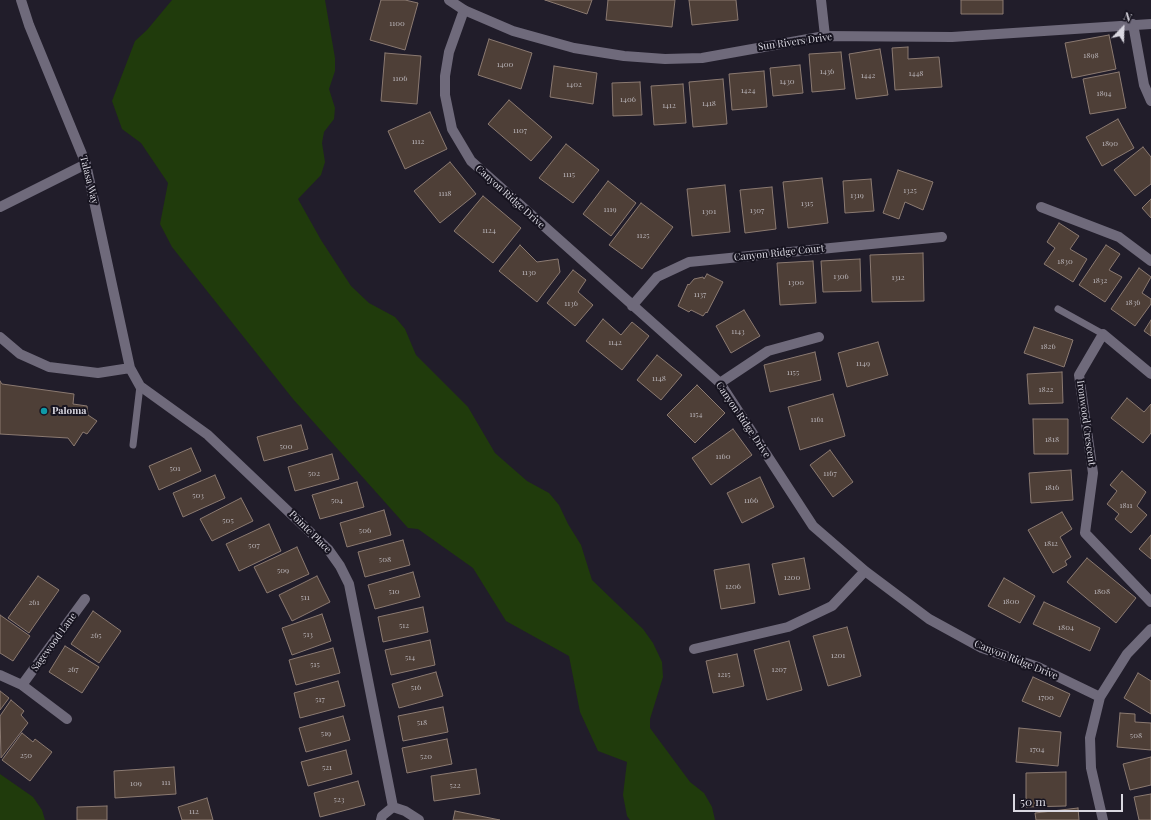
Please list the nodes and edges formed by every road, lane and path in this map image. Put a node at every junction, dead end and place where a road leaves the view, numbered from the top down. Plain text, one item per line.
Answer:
1 (21, 0) edge
2 (449, 0) edge
3 (821, 0) edge
4 (464, 10) junction
5 (1133, 24) junction
6 (1151, 24) edge
7 (825, 36) junction
8 (1151, 101) edge
9 (86, 164) junction
10 (0, 207) edge
11 (1042, 207) dead end
12 (942, 237) dead end
13 (1151, 261) edge
14 (632, 306) junction
15 (1058, 309) dead end
16 (1102, 334) junction
17 (0, 337) edge
18 (819, 337) dead end
19 (130, 368) junction
20 (1151, 374) edge
21 (720, 383) junction
22 (140, 386) junction
23 (133, 445) dead end
24 (865, 570) junction
25 (85, 599) dead end
26 (1151, 602) edge
27 (1151, 629) edge
28 (694, 649) dead end
29 (0, 675) edge
30 (22, 685) junction
31 (1100, 697) junction
32 (67, 719) dead end
33 (394, 807) junction
34 (381, 820) edge
35 (419, 820) edge
36 (1103, 820) edge

1 - 9 street, Talasa Way
2 - 4 street, Sun Rivers Drive
3 - 7 street
4 - 7 street, Sun Rivers Drive
4 - 14 street, Canyon Ridge Drive
5 - 6 street, Sun Rivers Drive
5 - 7 street, Sun Rivers Drive
5 - 8 street
9 - 10 street
9 - 19 street, Talasa Way
11 - 13 street
12 - 14 street, Canyon Ridge Court
14 - 21 street, Canyon Ridge Drive
15 - 16 lane
16 - 20 street
16 - 26 street, Ironwood Crescent
17 - 19 street
18 - 21 street
19 - 22 street, Pointe Place
21 - 24 street, Canyon Ridge Drive
22 - 23 lane
22 - 33 street, Pointe Place
24 - 28 street
24 - 31 street, Canyon Ridge Drive
25 - 30 street, Sagewood Lane
27 - 31 street
29 - 30 street
30 - 32 street
31 - 36 street
33 - 34 street
33 - 35 street

